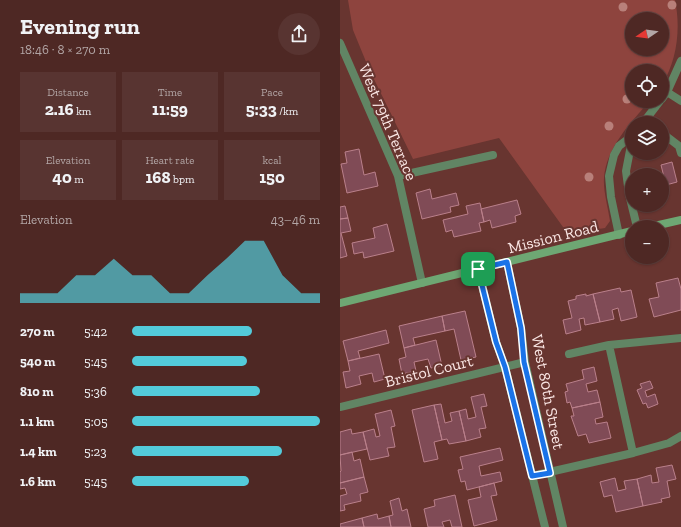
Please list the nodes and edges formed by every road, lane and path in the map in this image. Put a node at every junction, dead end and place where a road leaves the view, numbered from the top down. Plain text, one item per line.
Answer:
1 (340, 42) edge
2 (681, 61) edge
3 (669, 85) edge
4 (669, 97) edge
5 (681, 101) edge
6 (669, 137) edge
7 (625, 141) edge
8 (681, 153) edge
9 (493, 155) dead end
10 (628, 160) edge
11 (398, 176) junction
12 (635, 220) edge
13 (681, 220) edge
14 (669, 223) edge
15 (625, 233) edge
16 (619, 234) junction
17 (507, 262) junction
18 (478, 269) junction
19 (422, 283) junction
20 (340, 303) edge
21 (681, 338) edge
22 (609, 345) junction
23 (569, 354) dead end
24 (524, 362) junction
25 (505, 367) junction
26 (340, 407) edge
27 (681, 436) edge
28 (633, 453) junction
29 (550, 473) junction
30 (532, 476) junction
31 (545, 527) edge
32 (563, 527) edge

1 - 11 street, West 79th Terrace
2 - 3 street
4 - 5 street
6 - 8 street
7 - 16 street
9 - 11 street
10 - 12 street
11 - 19 street, West 79th Terrace
13 - 14 main road
15 - 16 main road, Mission Road
16 - 17 main road, Mission Road
17 - 18 main road, Mission Road
17 - 24 street, West 80th Street
18 - 19 main road, Mission Road
18 - 25 street, West 80th Street
19 - 20 main road, Mission Road
21 - 22 street
22 - 23 street
22 - 28 street
24 - 25 street, Bristol Court
24 - 29 street, West 80th Street
25 - 26 street, Bristol Court
25 - 30 street, West 80th Street
27 - 28 street
28 - 29 street
29 - 30 street
29 - 32 street, West 80th Street
30 - 31 street, West 80th Street

